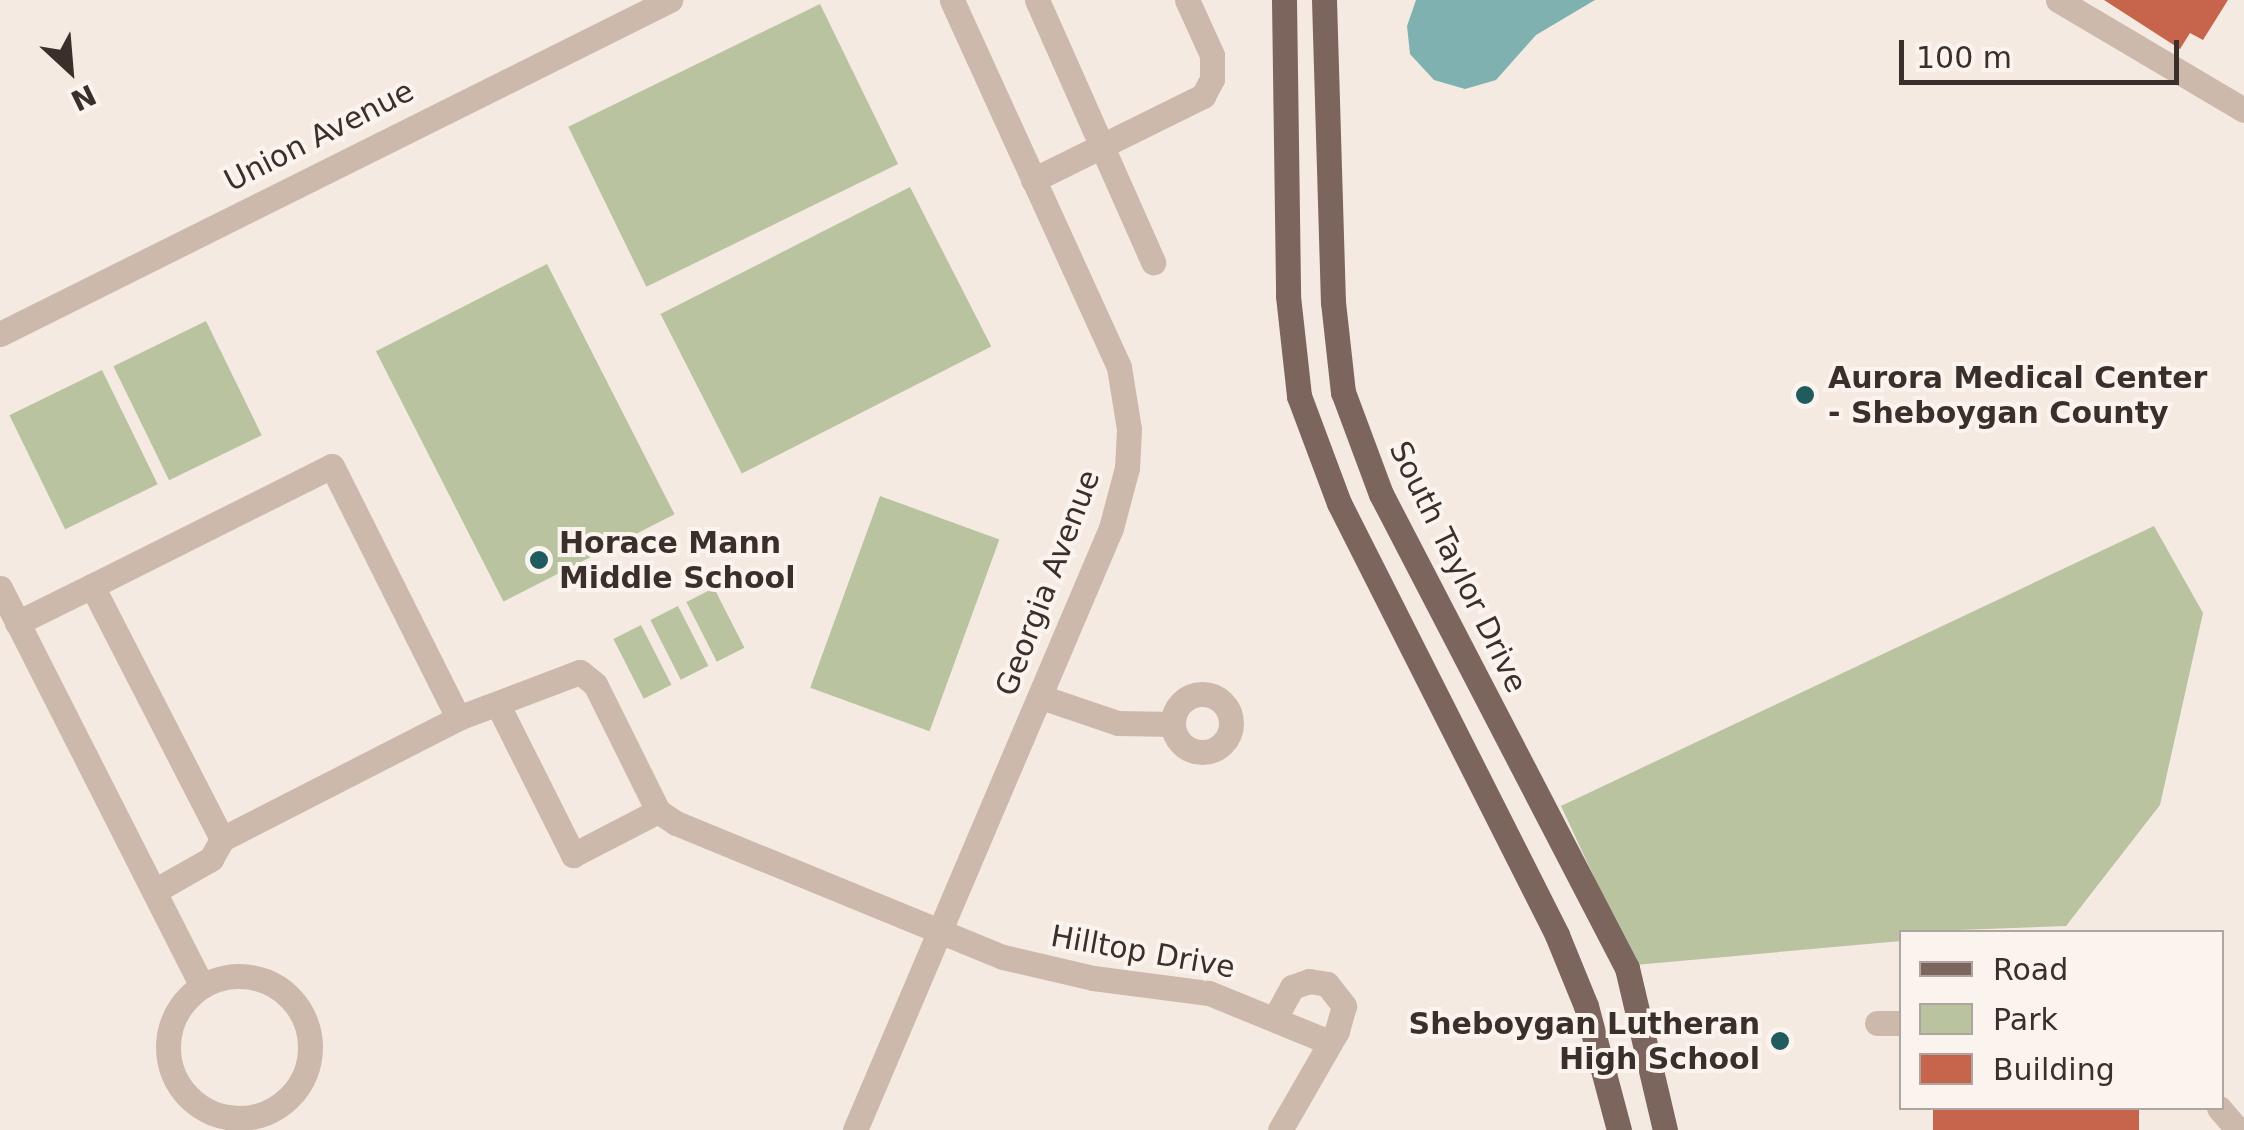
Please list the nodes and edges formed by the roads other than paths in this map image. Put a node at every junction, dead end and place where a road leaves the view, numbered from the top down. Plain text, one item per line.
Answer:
1 (670, 0) edge
2 (952, 0) edge
3 (1036, 0) edge
4 (1187, 0) edge
5 (1284, 0) edge
6 (1324, 0) edge
7 (2058, 0) edge
8 (2244, 110) edge
9 (1102, 148) junction
10 (1034, 180) junction
11 (1153, 262) dead end
12 (0, 334) edge
13 (92, 586) junction
14 (0, 588) edge
15 (17, 623) junction
16 (1040, 697) junction
17 (498, 705) junction
18 (458, 718) junction
19 (1172, 724) dead end
20 (658, 811) junction
21 (222, 839) junction
22 (158, 889) junction
23 (943, 933) junction
24 (202, 986) junction
25 (1276, 1016) junction
26 (1329, 1042) junction
27 (2220, 1110) edge
28 (855, 1130) edge
29 (1280, 1130) edge
30 (1619, 1130) edge
31 (1665, 1130) edge
32 (2238, 1130) edge

1 - 12 street, Union Avenue
2 - 10 street, Georgia Avenue
3 - 9 street
4 - 9 street
5 - 30 main road
6 - 31 main road, South Taylor Drive
7 - 8 street
9 - 10 street
9 - 11 street
10 - 16 street, Georgia Avenue
13 - 15 street
13 - 18 street
13 - 21 street
14 - 15 street
15 - 22 street
16 - 19 street
16 - 23 street, Georgia Avenue
17 - 18 street
17 - 20 street
17 - 20 street
18 - 21 street
20 - 23 street, Hilltop Drive
21 - 22 street
22 - 24 street
23 - 25 street, Hilltop Drive
23 - 28 street, Georgia Avenue
24 - 24 street
25 - 26 street, Hilltop Drive
25 - 26 street
26 - 29 street
27 - 32 street

